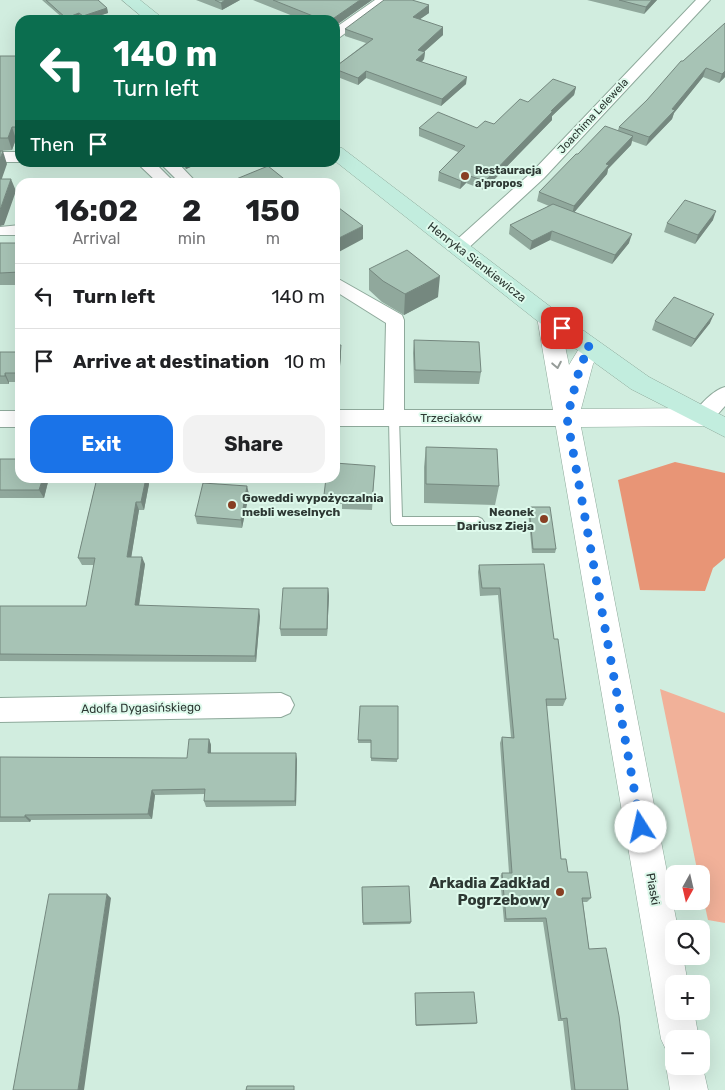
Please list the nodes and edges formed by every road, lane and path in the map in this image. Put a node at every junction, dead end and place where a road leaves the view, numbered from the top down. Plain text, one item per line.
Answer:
1 (130, 0) edge
2 (150, 0) edge
3 (384, 0) edge
4 (703, 0) edge
5 (151, 15) edge
6 (170, 15) edge
7 (340, 31) edge
8 (340, 156) edge
9 (0, 157) edge
10 (15, 157) edge
11 (150, 167) edge
12 (172, 167) edge
13 (162, 178) edge
14 (184, 178) edge
15 (458, 248) junction
16 (340, 286) edge
17 (548, 317) junction
18 (591, 348) junction
19 (725, 394) edge
20 (702, 417) junction
21 (340, 418) edge
22 (394, 418) junction
23 (567, 418) junction
24 (0, 419) edge
25 (15, 419) edge
26 (725, 428) edge
27 (478, 522) dead end
28 (281, 705) dead end
29 (0, 710) edge
30 (668, 975) edge
31 (686, 1075) edge
32 (689, 1090) edge

1 - 5 main road
2 - 6 main road
3 - 7 street
4 - 15 street, Joachima Lelewela
8 - 15 main road, Henryka Sienkiewicza
9 - 10 street
11 - 13 street
12 - 14 street
15 - 17 main road, Henryka Sienkiewicza
16 - 22 street
17 - 18 main road, Henryka Sienkiewicza
17 -> 23 street, Piaski
18 - 20 main road, Henryka Sienkiewicza
18 - 23 street, Piaski
19 - 20 street
20 - 23 street
20 - 26 main road, Henryka Sienkiewicza
21 - 22 street, Trzeciaków
22 - 23 street, Trzeciaków
22 - 27 lane
23 - 30 street, Piaski
24 - 25 street
28 - 29 street, Adolfa Dygasińskiego
31 - 32 street

